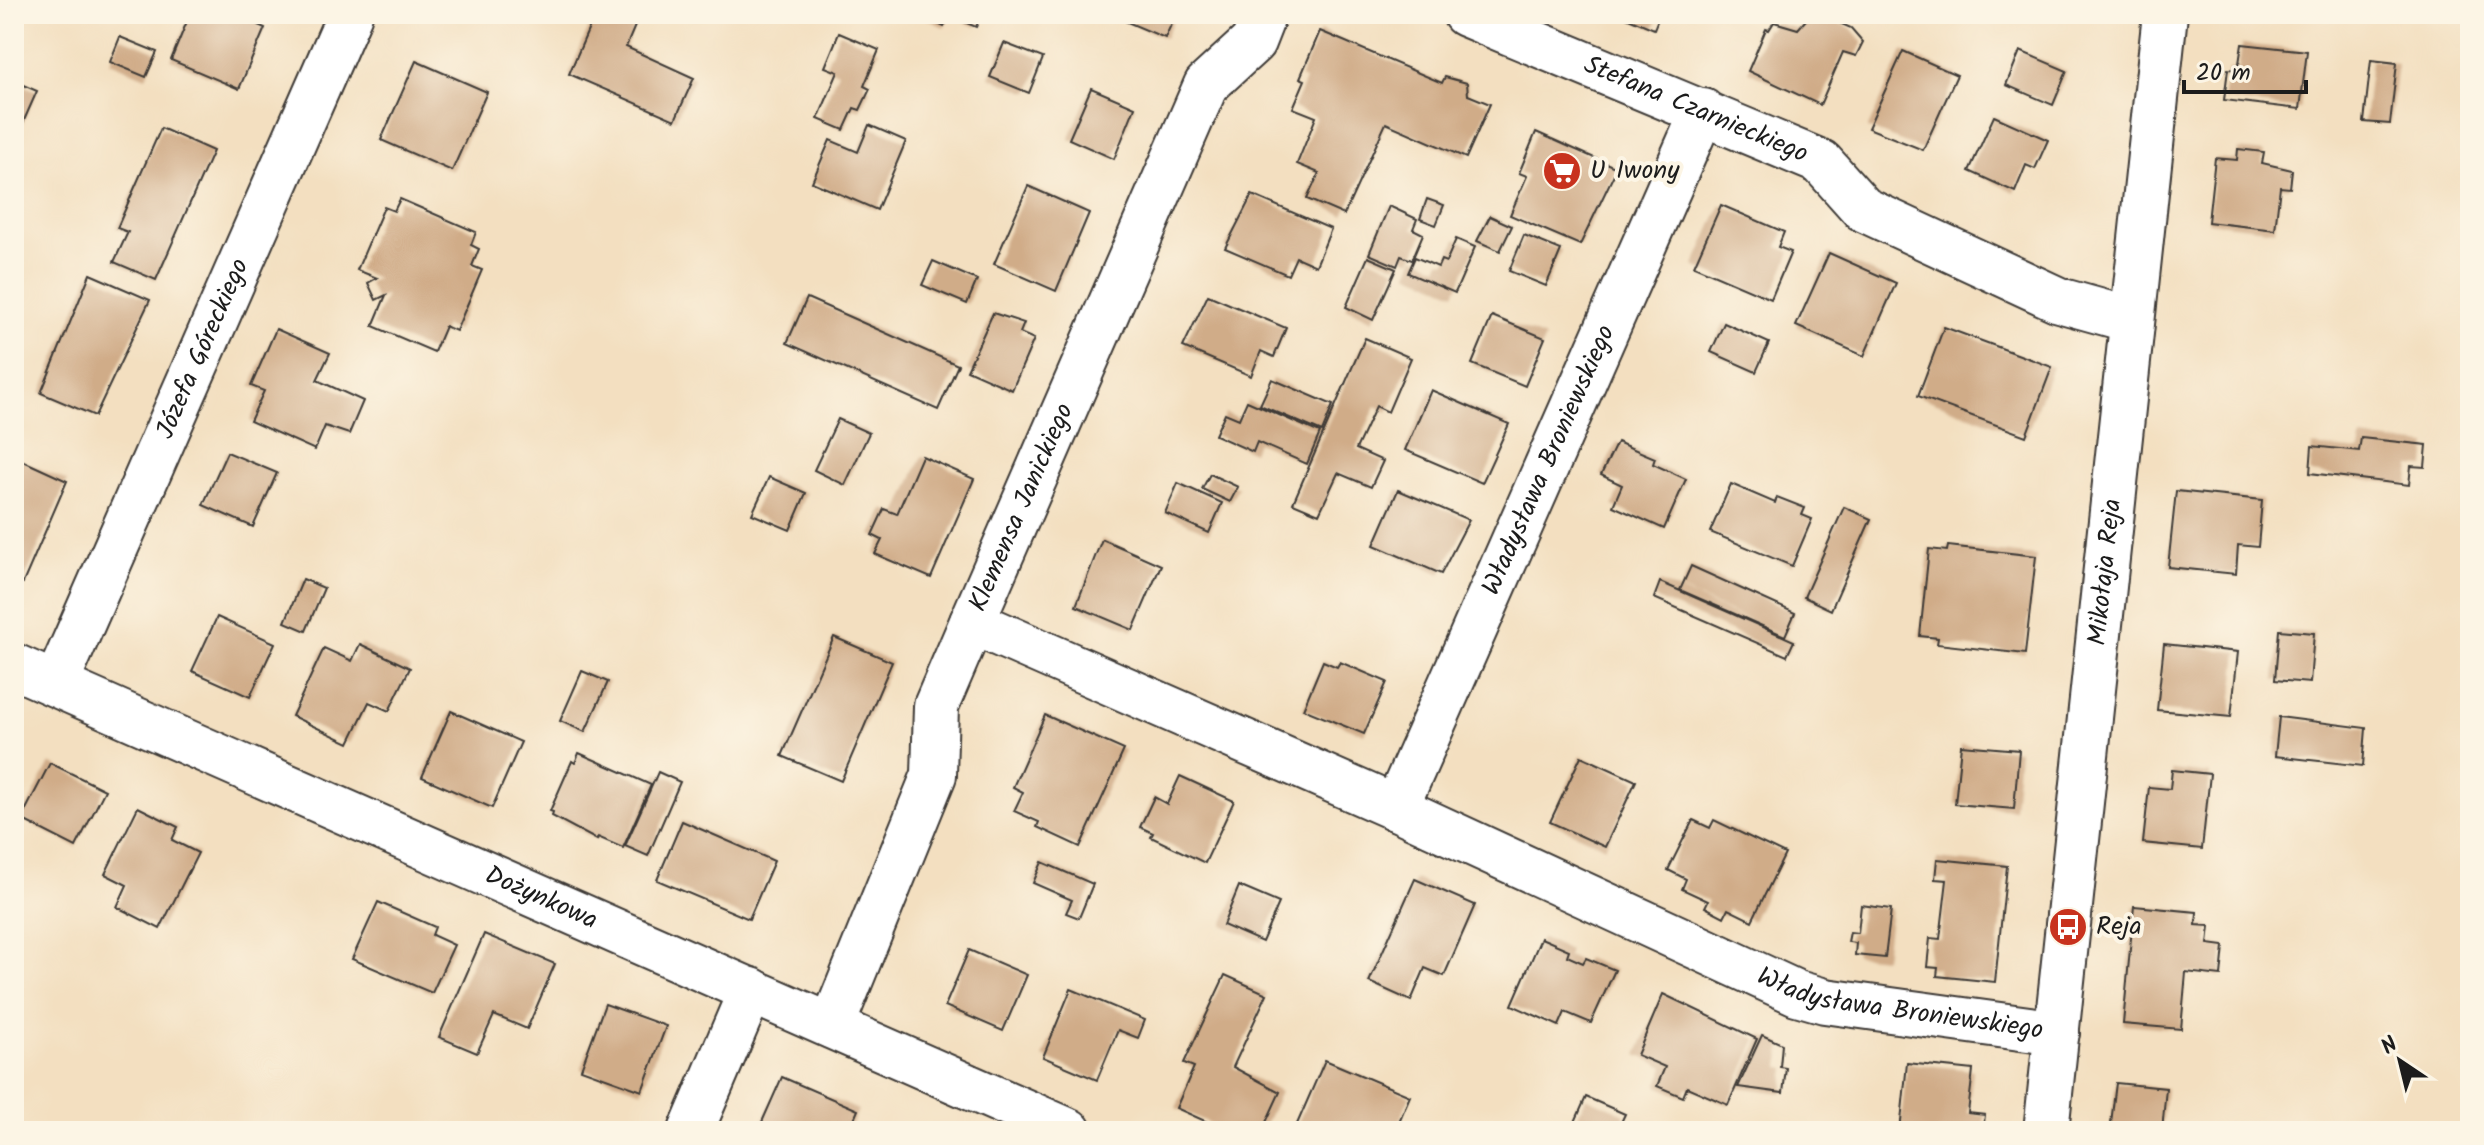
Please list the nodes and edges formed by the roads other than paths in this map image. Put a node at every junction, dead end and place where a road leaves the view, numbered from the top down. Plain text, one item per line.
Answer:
1 (350, 14) edge
2 (1264, 14) edge
3 (1465, 14) edge
4 (2165, 14) edge
5 (1703, 111) junction
6 (2131, 320) junction
7 (972, 622) junction
8 (14, 666) edge
9 (56, 684) junction
10 (1396, 808) junction
11 (751, 990) junction
12 (832, 1026) junction
13 (2057, 1033) junction
14 (691, 1131) edge
15 (1069, 1131) edge
16 (2046, 1131) edge

1 - 9 street, Józefa Góreckiego
2 - 7 street, Klemensa Janickiego
3 - 5 street, Stefana Czarnieckiego
4 - 6 street, Mikołaja Reja
5 - 6 street, Stefana Czarnieckiego
5 - 10 street, Władysława Broniewskiego
6 - 13 street, Mikołaja Reja
7 - 10 street, Władysława Broniewskiego
7 - 12 street, Klemensa Janickiego
8 - 9 street, Dożynkowa
9 - 11 street, Dożynkowa
10 - 13 street, Władysława Broniewskiego
11 - 12 street, Dożynkowa
11 - 14 street
12 - 15 street, Dożynkowa
13 - 16 street, Mikołaja Reja

